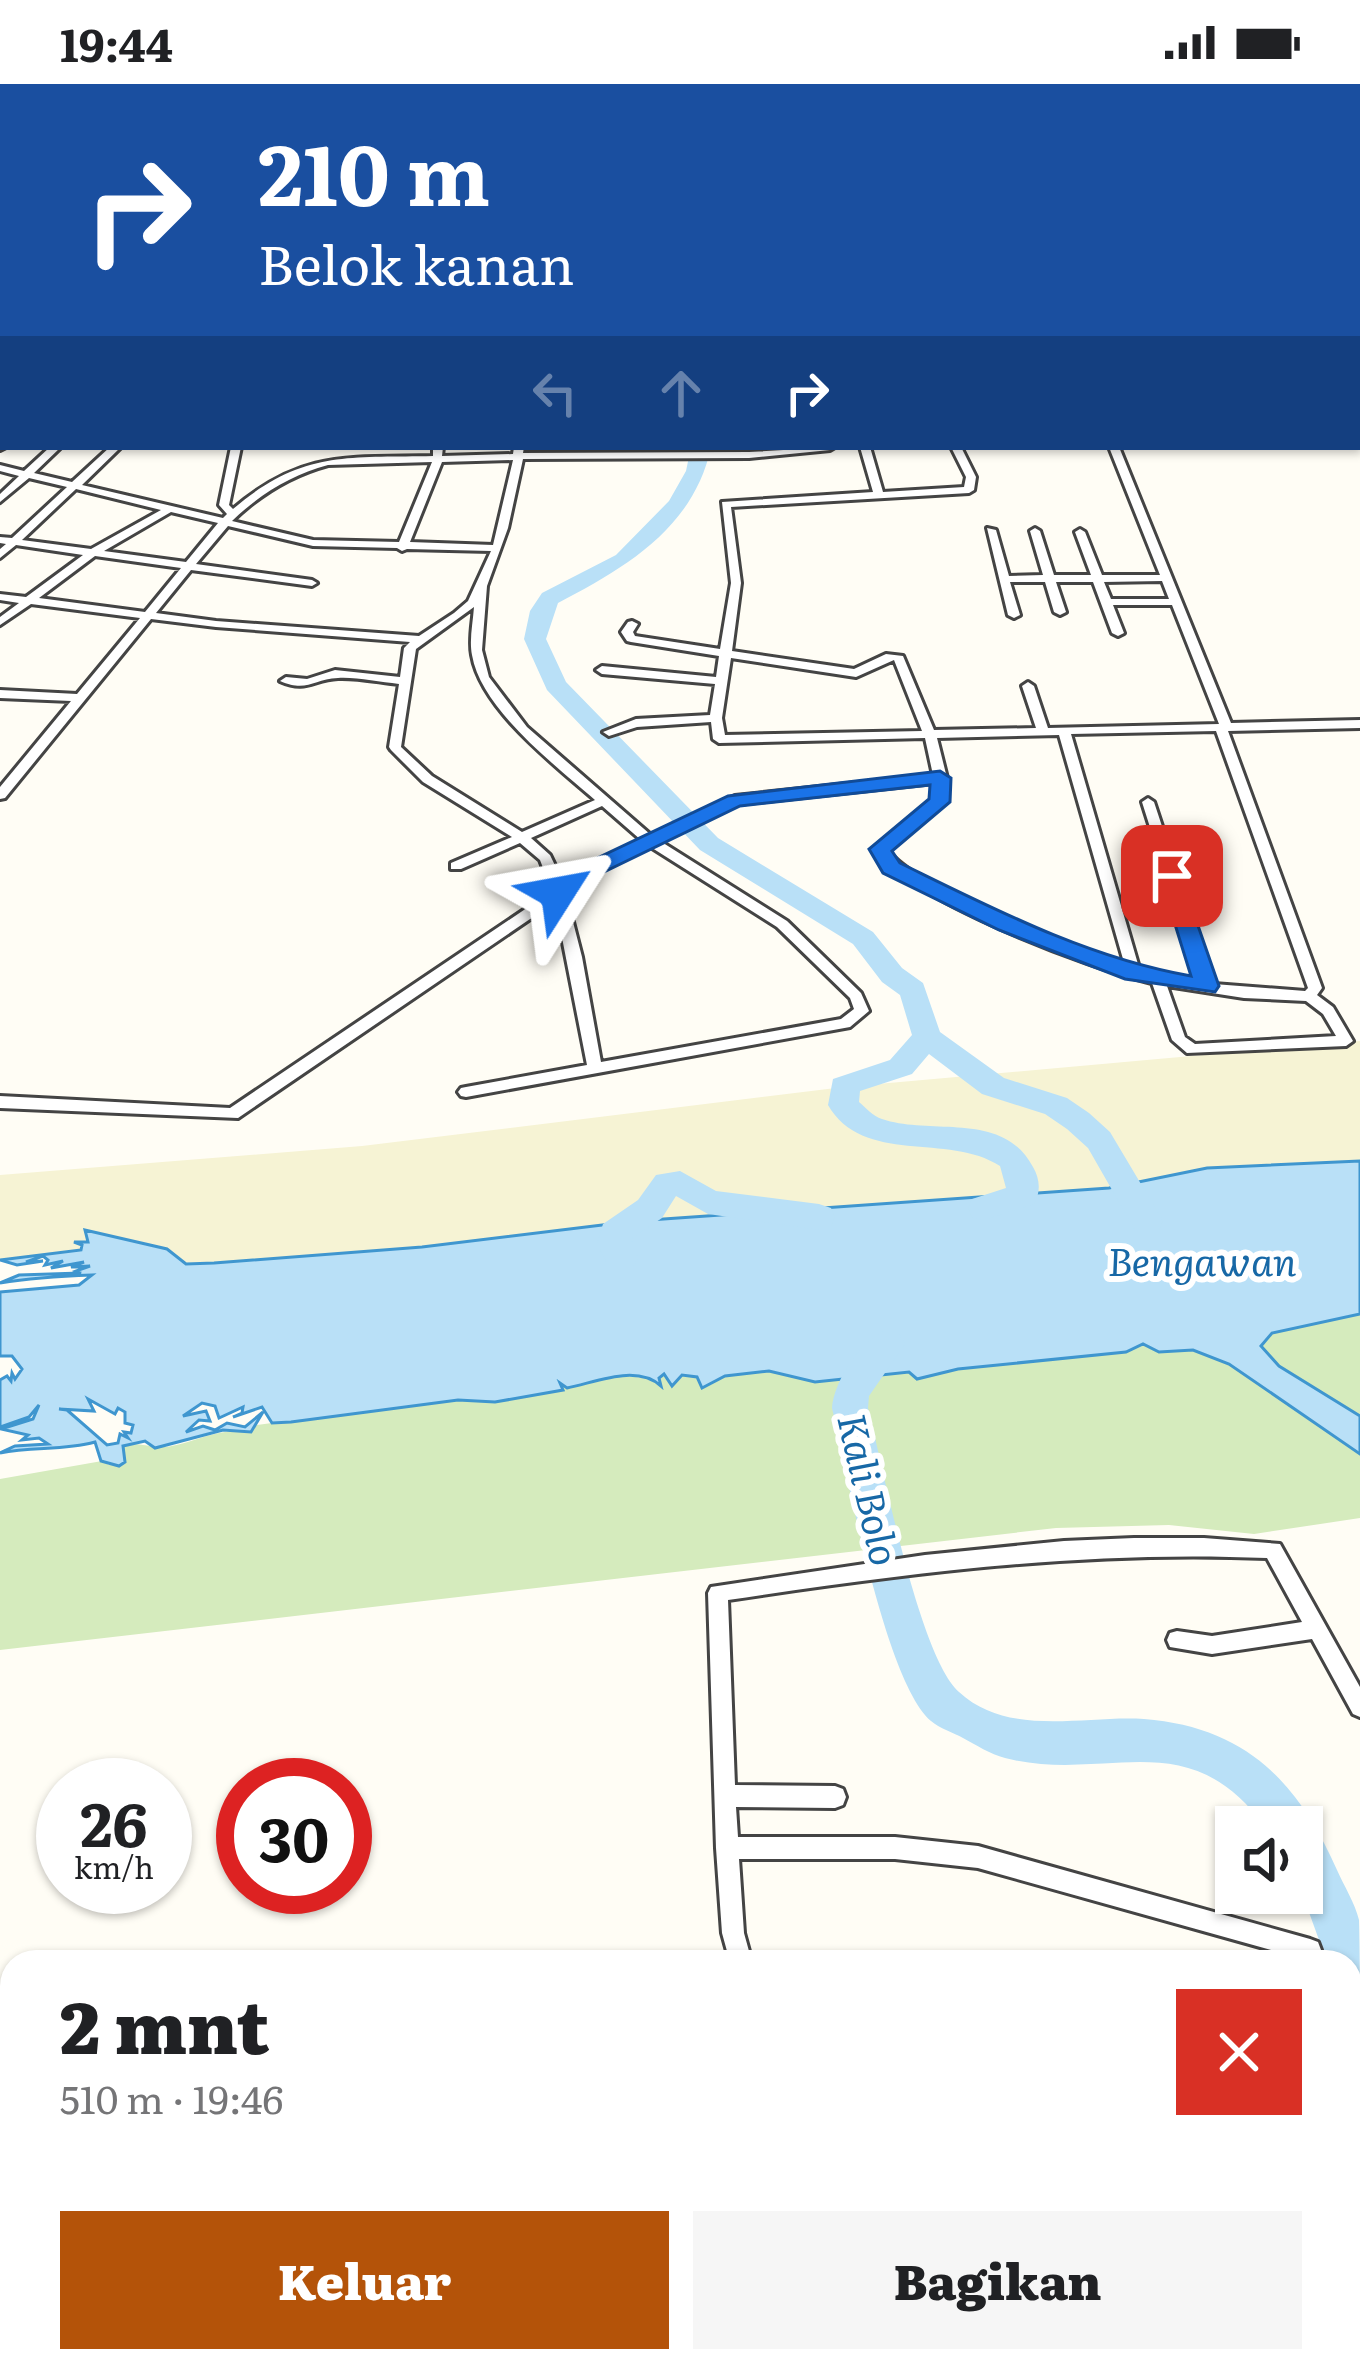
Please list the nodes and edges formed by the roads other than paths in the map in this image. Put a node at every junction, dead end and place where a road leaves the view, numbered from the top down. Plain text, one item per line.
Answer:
1 (53, 450) edge
2 (113, 450) edge
3 (235, 450) edge
4 (308, 450) edge
5 (438, 450) edge
6 (800, 450) edge
7 (866, 450) edge
8 (958, 450) edge
9 (1115, 450) edge
10 (519, 454) edge
11 (437, 463) junction
12 (306, 467) junction
13 (0, 468) edge
14 (26, 474) junction
15 (75, 486) junction
16 (879, 494) junction
17 (0, 499) edge
18 (169, 509) junction
19 (229, 519) junction
20 (991, 530) dead end
21 (1035, 531) dead end
22 (1080, 532) dead end
23 (0, 541) edge
24 (16, 543) junction
25 (402, 548) junction
26 (495, 548) junction
27 (91, 554) junction
28 (0, 555) edge
29 (185, 566) junction
30 (1167, 578) junction
31 (1004, 579) junction
32 (1050, 579) junction
33 (1097, 579) junction
34 (312, 583) dead end
35 (482, 586) junction
36 (0, 597) edge
37 (30, 601) junction
38 (1106, 602) junction
39 (1177, 602) junction
40 (1060, 612) dead end
41 (1014, 615) dead end
42 (146, 617) junction
43 (0, 622) edge
44 (632, 624) dead end
45 (1118, 633) dead end
46 (419, 639) junction
47 (728, 652) junction
48 (602, 670) dead end
49 (286, 681) dead end
50 (403, 681) junction
51 (722, 681) junction
52 (1028, 686) dead end
53 (0, 694) edge
54 (79, 698) junction
55 (716, 718) junction
56 (1360, 724) edge
57 (1224, 727) junction
58 (1043, 730) junction
59 (1064, 730) junction
60 (609, 732) dead end
61 (925, 732) junction
62 (940, 778) junction
63 (0, 795) edge
64 (601, 802) junction
65 (1148, 802) dead end
66 (521, 839) junction
67 (650, 840) junction
68 (456, 866) dead end
69 (558, 890) junction
70 (1134, 974) junction
71 (1157, 977) junction
72 (1207, 986) junction
73 (1310, 995) junction
74 (1353, 1040) edge
75 (595, 1067) junction
76 (466, 1092) dead end
77 (0, 1102) edge
78 (1318, 1629) junction
79 (1177, 1640) dead end
80 (1360, 1707) edge
81 (724, 1796) junction
82 (836, 1797) dead end
83 (727, 1848) junction
84 (738, 1950) edge
85 (1310, 1950) dead end

1 - 14 street
2 - 15 street
3 - 19 street
4 - 12 street
5 - 11 street
6 - 10 street
7 - 16 street
8 - 16 street
9 - 30 street
10 - 11 street
10 - 26 street
11 - 12 street
11 - 25 street
12 - 19 street
13 - 14 street
14 - 15 street
14 - 17 street
15 - 18 street
15 - 24 street
16 - 47 street
18 - 19 street
18 - 27 street
19 - 25 street
19 - 29 street
20 - 31 street
21 - 32 street
22 - 33 street
23 - 24 street
24 - 27 street
24 - 28 street
25 - 26 street
26 - 35 street
27 - 29 street
27 - 37 street
29 - 34 street
29 - 42 street
30 - 33 street
30 - 39 street
31 - 32 street
31 - 41 street
32 - 33 street
32 - 40 street
33 - 38 street
35 - 46 street
35 - 64 street
36 - 37 street
37 - 42 street
37 - 43 street
38 - 39 street
38 - 45 street
39 - 57 street
42 - 46 street
42 - 54 street
44 - 47 street
46 - 50 street
47 - 51 street
47 - 61 street
48 - 51 street
49 - 50 street
50 - 66 street
51 - 55 street
52 - 58 street
53 - 54 street
54 - 63 street
55 - 60 street
55 - 61 street
56 - 57 street
57 - 59 street
57 - 73 street
58 - 59 street
58 - 61 street
59 - 70 street
61 - 62 street
62 - 67 street
62 - 70 street
64 - 66 street
64 - 67 street
65 - 72 street
66 - 68 street
66 - 69 street
67 - 69 street
67 - 75 street
69 - 75 street
69 - 77 street
70 - 71 street
71 - 72 street
71 - 74 street
72 - 73 street
73 - 74 street
75 - 76 street
78 - 79 street
78 - 80 street
78 - 81 street
81 - 82 street
81 - 83 street
83 - 84 street
83 - 85 street

